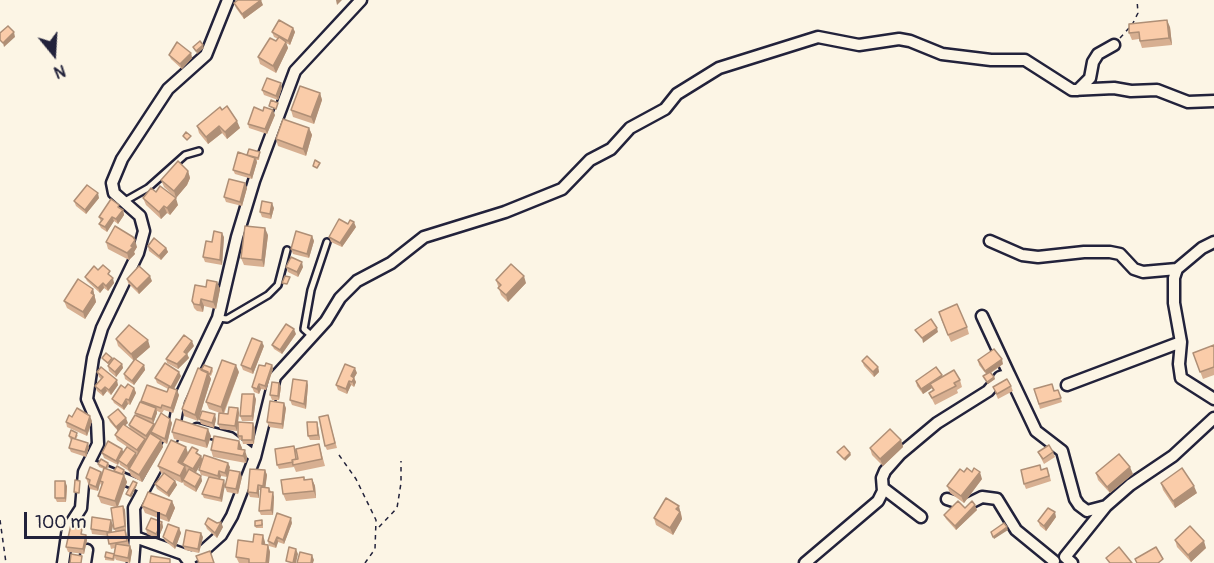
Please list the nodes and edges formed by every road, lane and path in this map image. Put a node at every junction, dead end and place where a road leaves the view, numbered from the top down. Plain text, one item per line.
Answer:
1 (228, 0) edge
2 (361, 0) edge
3 (1137, 0) edge
4 (1114, 45) joint
5 (1078, 90) junction
6 (1214, 101) edge
7 (199, 151) dead end
8 (125, 201) junction
9 (990, 241) dead end
10 (327, 242) edge
11 (1214, 242) edge
12 (287, 250) dead end
13 (1177, 269) junction
14 (982, 316) dead end
15 (218, 318) junction
16 (312, 336) junction
17 (1181, 342) junction
18 (1010, 374) junction
19 (1067, 385) dead end
20 (1214, 399) edge
21 (1214, 418) edge
22 (175, 419) junction
23 (339, 455) dead end
24 (255, 457) junction
25 (400, 461) dead end
26 (88, 464) junction
27 (144, 487) junction
28 (883, 488) junction
29 (947, 500) dead end
30 (1106, 506) junction
31 (921, 517) dead end
32 (0, 520) edge
33 (378, 527) junction
34 (135, 537) junction
35 (87, 550) dead end
36 (187, 559) edge
37 (1068, 560) edge
38 (1053, 562) edge
39 (6, 563) edge
40 (63, 563) edge
41 (85, 563) edge
42 (133, 563) edge
43 (365, 563) edge
44 (805, 563) edge

1 - 8 street
2 - 15 street
3 - 4 path
4 - 5 street
5 - 6 street
5 - 16 street
7 - 8 lane
8 - 26 street
9 - 13 street
10 - 16 lane
11 - 13 street
12 - 15 lane
13 - 17 street
14 - 18 street
15 - 22 street
16 - 24 street
17 - 19 street
17 - 20 street
18 - 28 street
18 - 30 street
21 - 30 street
22 - 24 street
22 - 27 street
23 - 33 path
24 - 36 street
25 - 33 path
26 - 27 street
26 - 40 street
27 - 34 street
28 - 31 street
28 - 44 street
29 - 38 street
30 - 37 street
32 - 39 path
33 - 43 path
34 - 36 street
34 - 42 street
35 - 41 street
37 - 38 street

